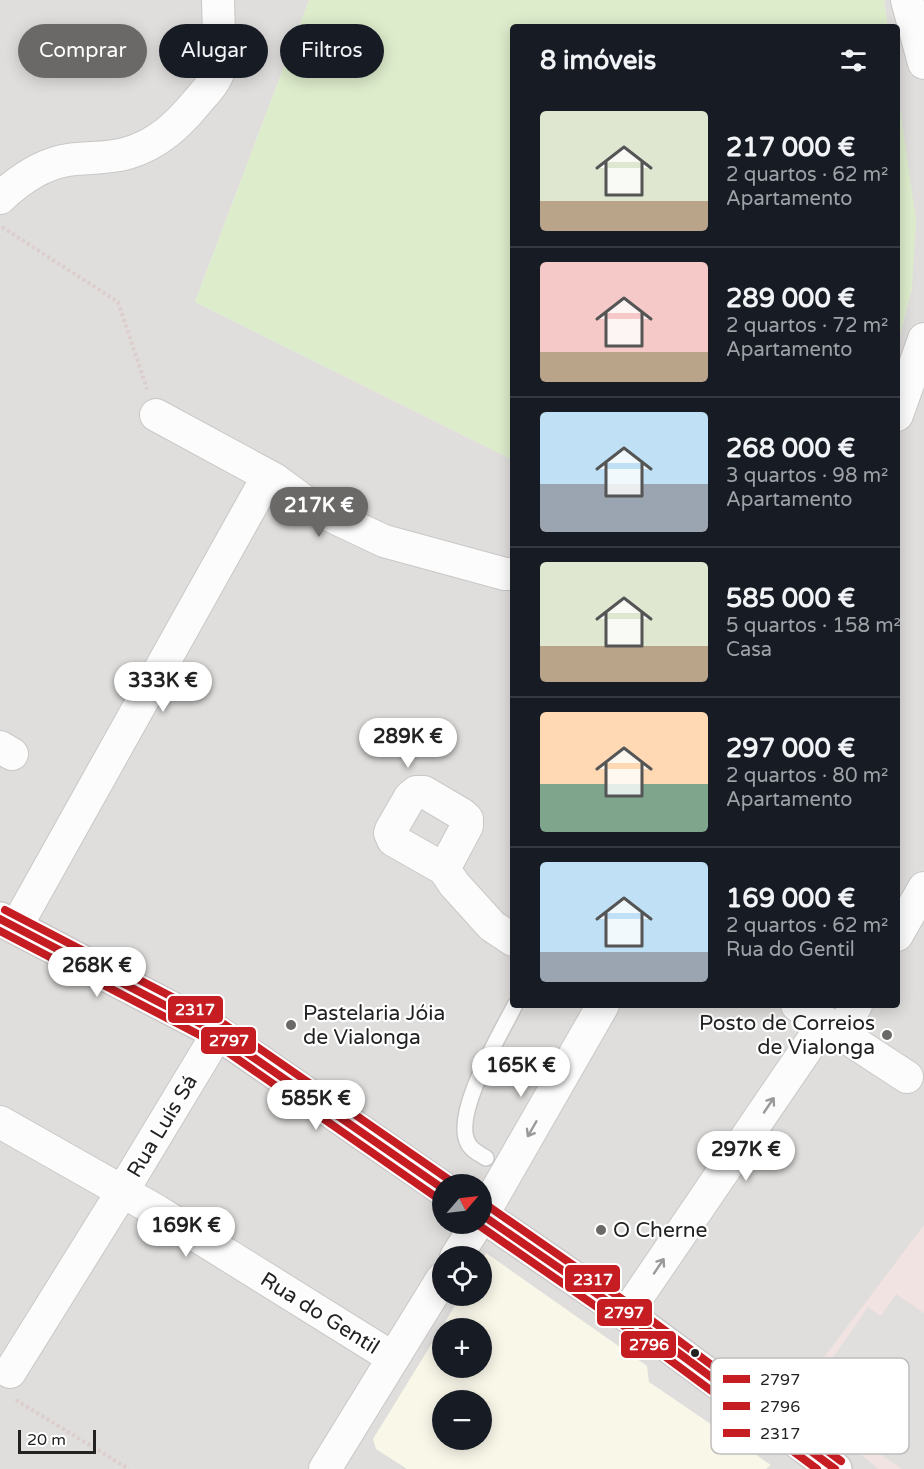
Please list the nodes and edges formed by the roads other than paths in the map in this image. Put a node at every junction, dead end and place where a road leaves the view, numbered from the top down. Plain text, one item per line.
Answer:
1 (218, 0) edge
2 (907, 0) edge
3 (924, 63) edge
4 (0, 198) edge
5 (924, 339) edge
6 (900, 407) edge
7 (156, 415) road end
8 (268, 476) junction
9 (510, 574) edge
10 (444, 869) dead end
11 (924, 888) edge
12 (8, 923) edge
13 (900, 929) edge
14 (510, 938) edge
15 (514, 1008) edge
16 (601, 1008) edge
17 (802, 1008) edge
18 (853, 1008) edge
19 (833, 1027) junction
20 (218, 1033) junction
21 (907, 1077) dead end
22 (0, 1122) edge
23 (486, 1158) dead end
24 (432, 1181) edge
25 (122, 1192) junction
26 (492, 1199) edge
27 (492, 1223) edge
28 (432, 1295) edge
29 (626, 1314) junction
30 (393, 1358) junction
31 (711, 1377) edge
32 (10, 1384) road end
33 (815, 1454) edge
34 (336, 1465) edge
35 (835, 1469) edge

1 - 4 street
2 - 3 street
5 - 6 street
7 - 8 street
8 - 9 street
8 - 12 street
10 - 14 street
11 - 13 street
12 - 20 street
15 - 23 lane
16 -> 26 street
17 - 19 street
18 - 19 street
19 - 21 street
29 -> 19 street
20 - 24 street
20 - 25 street, Rua Luís Sá
22 - 25 street, Rua do Gentil
25 - 30 street, Rua do Gentil
25 - 32 street, Rua Luís Sá
27 - 29 street
28 - 30 street
29 - 31 street
30 - 34 street
33 - 35 street

